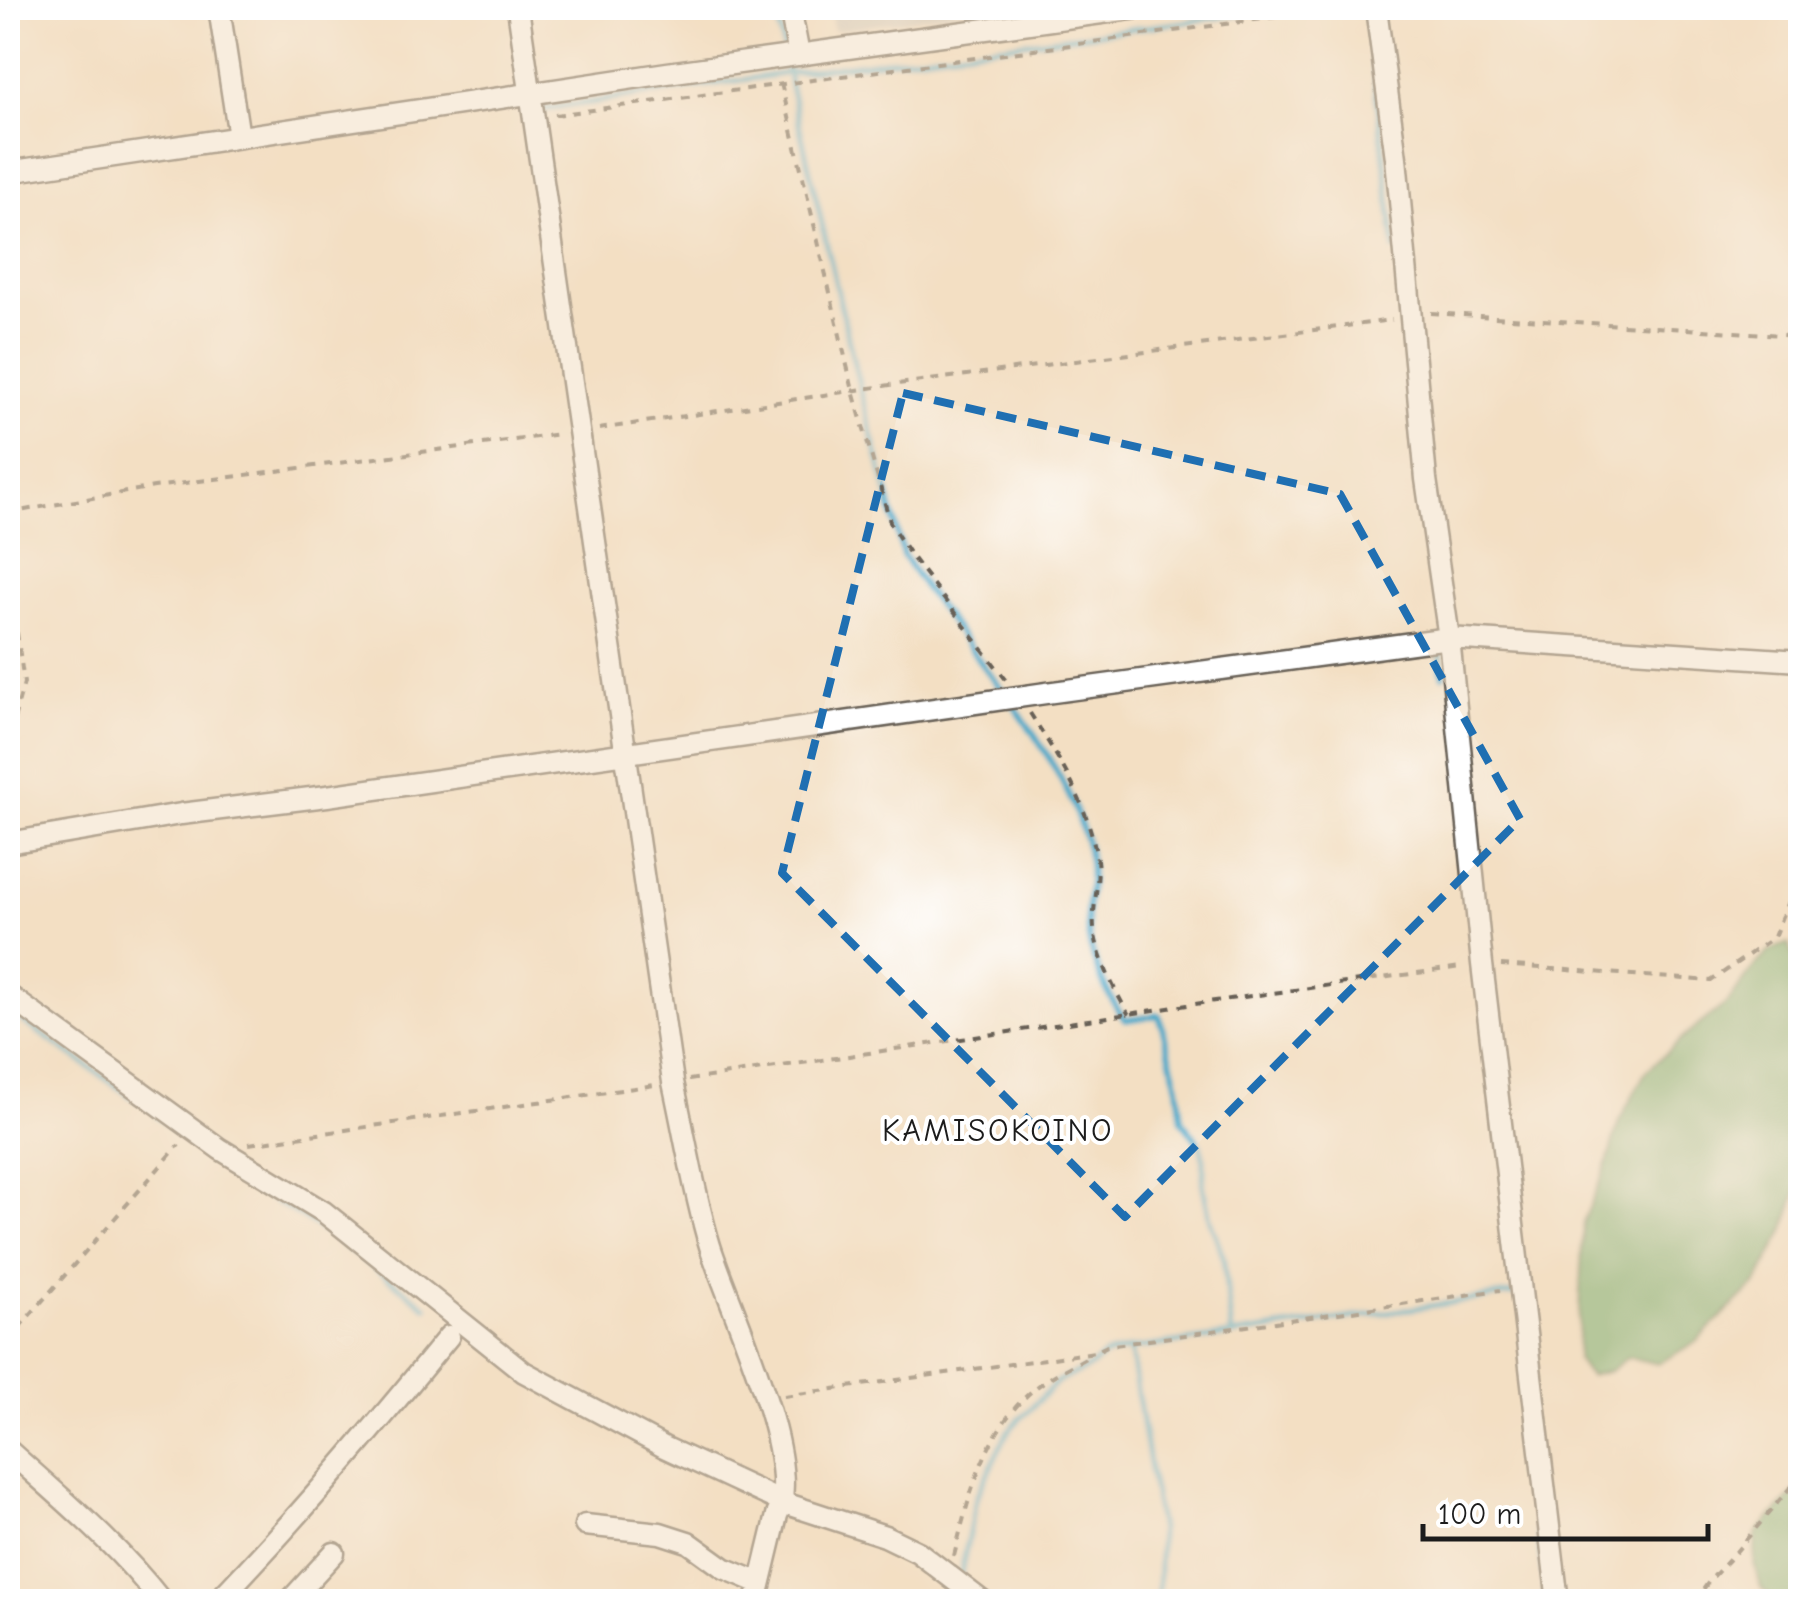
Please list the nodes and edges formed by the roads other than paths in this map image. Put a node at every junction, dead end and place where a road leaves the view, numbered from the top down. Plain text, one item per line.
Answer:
1 (219, 8) edge
2 (518, 8) edge
3 (790, 8) edge
4 (1138, 8) edge
5 (1376, 8) edge
6 (800, 54) junction
7 (530, 94) junction
8 (239, 137) junction
9 (8, 172) edge
10 (1449, 638) junction
11 (1800, 660) edge
12 (625, 753) junction
13 (8, 843) edge
14 (8, 995) edge
15 (449, 1336) dead end
16 (8, 1450) edge
17 (784, 1502) junction
18 (585, 1525) dead end
19 (334, 1553) dead end
20 (758, 1592) edge
21 (162, 1602) edge
22 (218, 1602) edge
23 (289, 1602) edge
24 (982, 1602) edge
25 (1558, 1602) edge

1 - 8 street
2 - 7 street
3 - 6 street
4 - 6 street
5 - 10 street
6 - 7 street
7 - 8 street
7 - 12 street
8 - 9 street
10 - 11 street
10 - 12 street
10 - 25 street
12 - 13 street
12 - 17 street
14 - 17 street
15 - 22 street
16 - 21 street
17 - 20 street
17 - 24 street
18 - 20 street
19 - 23 street

